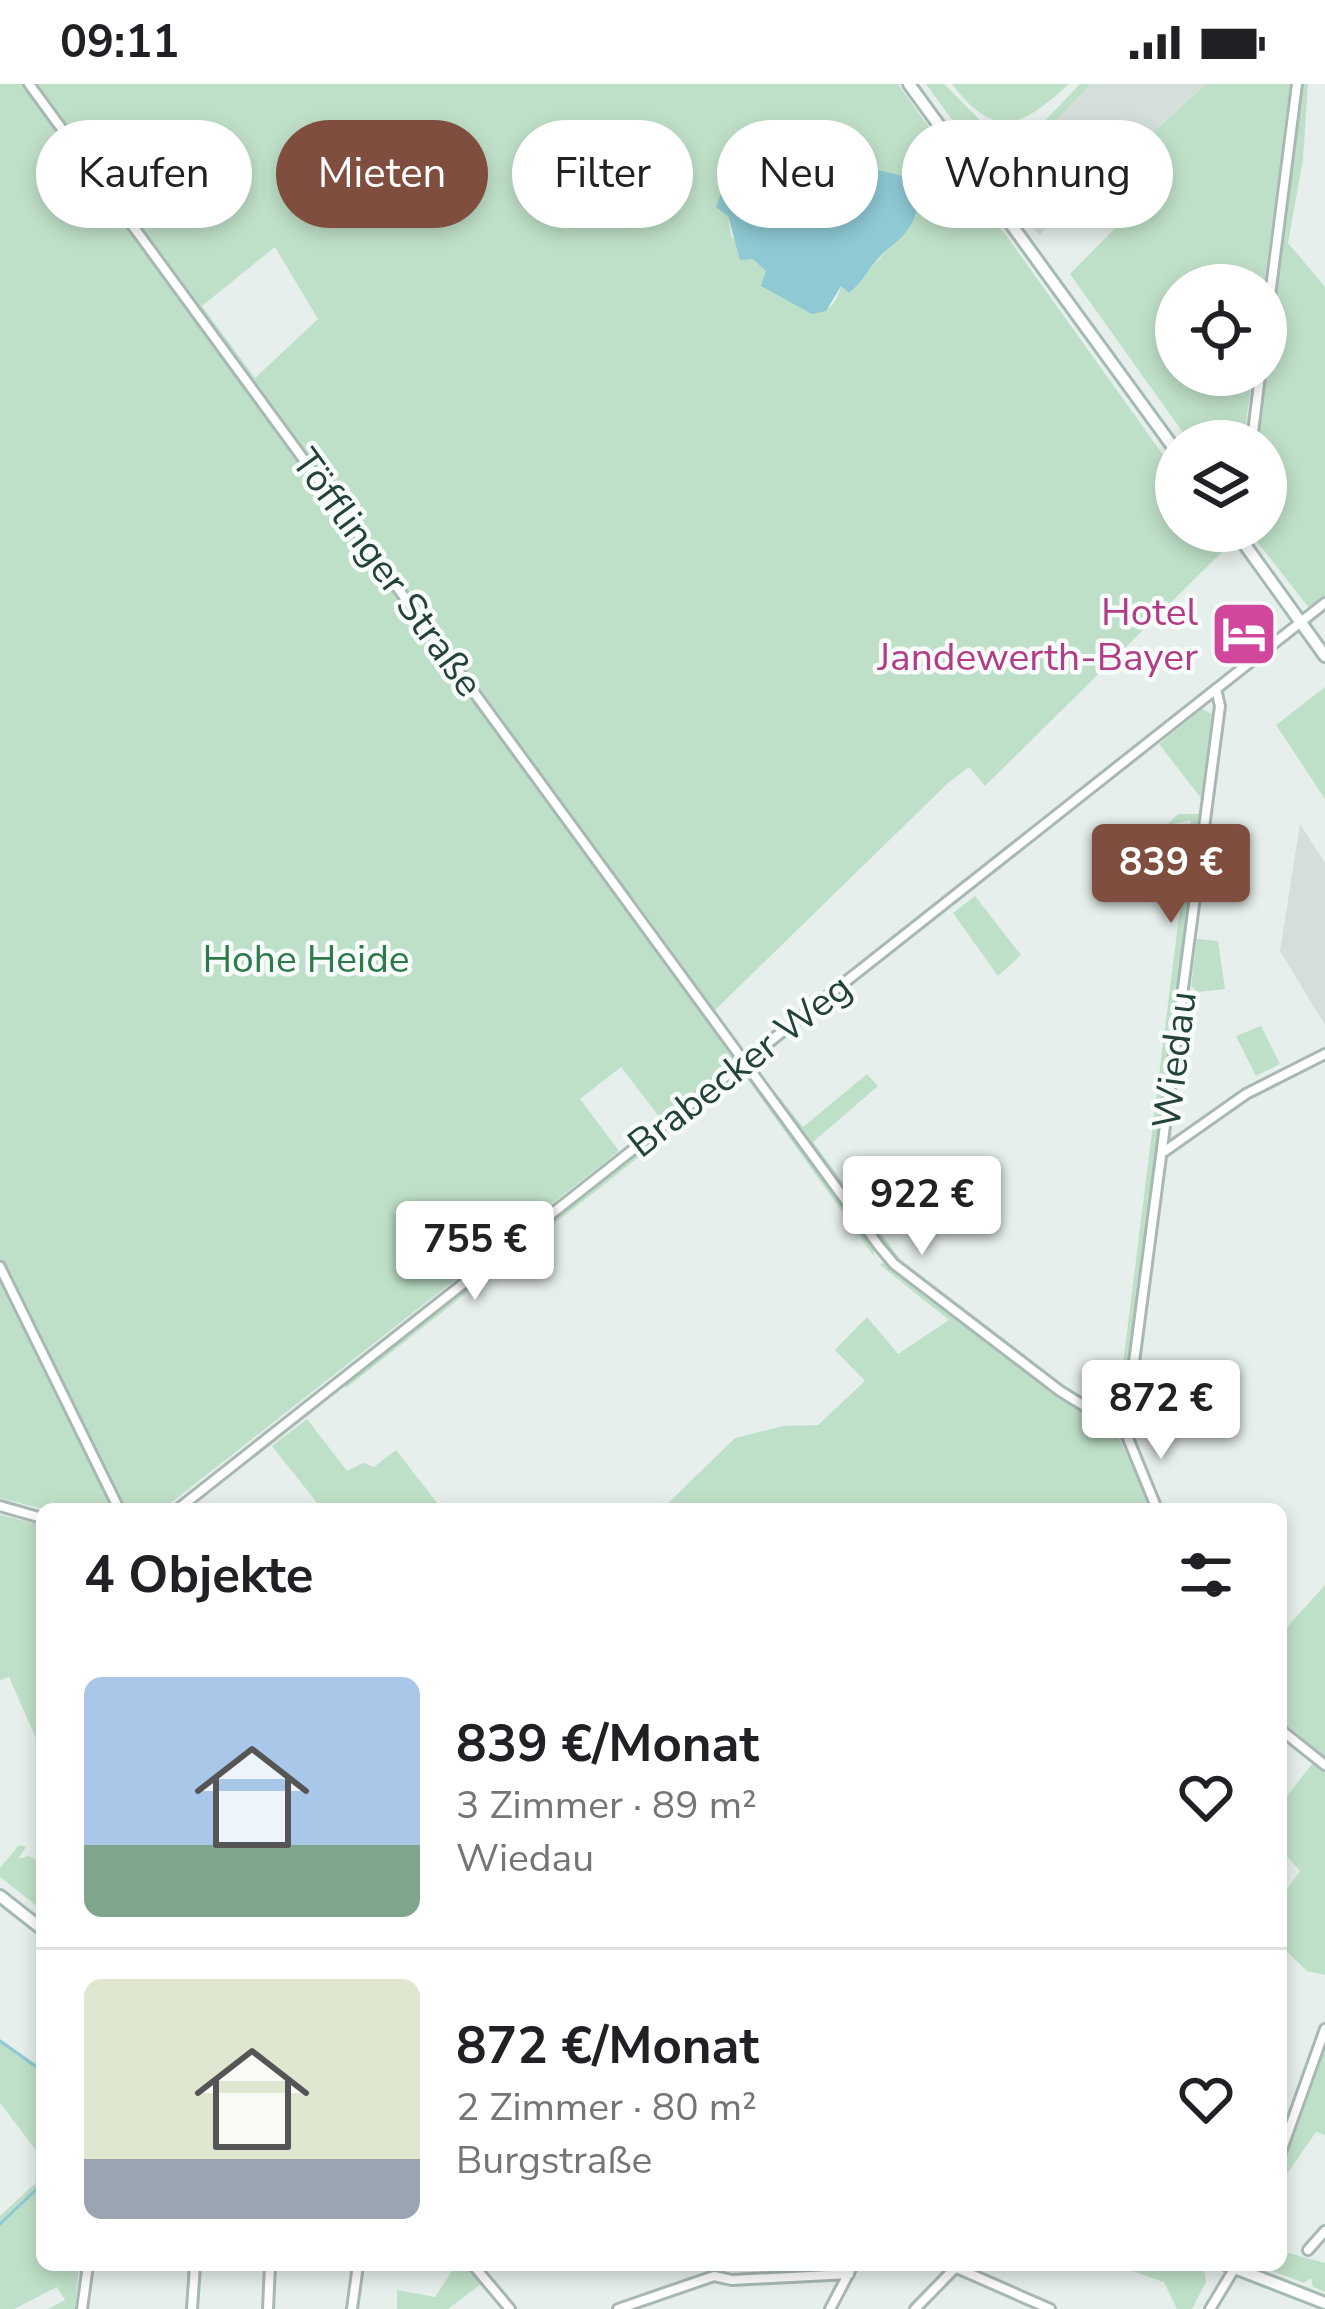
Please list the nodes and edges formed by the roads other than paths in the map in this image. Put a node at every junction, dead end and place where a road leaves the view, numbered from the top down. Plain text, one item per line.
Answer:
1 (28, 84) edge
2 (909, 84) edge
3 (1297, 84) edge
4 (1274, 264) edge
5 (1155, 422) edge
6 (1250, 552) edge
7 (1325, 603) edge
8 (1300, 622) junction
9 (1325, 656) edge
10 (1216, 689) junction
11 (1325, 1054) edge
12 (746, 1062) junction
13 (1163, 1152) junction
14 (0, 1268) edge
15 (1125, 1431) junction
16 (115, 1503) edge
17 (186, 1503) edge
18 (1155, 1503) edge
19 (0, 1507) edge
20 (36, 1516) edge
21 (1287, 1735) edge
22 (1325, 1766) edge
23 (0, 1896) edge
24 (36, 1924) edge
25 (1325, 2029) edge
26 (1287, 2135) edge
27 (1325, 2231) edge
28 (1308, 2250) dead end
29 (87, 2271) edge
30 (195, 2271) edge
31 (270, 2271) edge
32 (357, 2271) edge
33 (478, 2271) edge
34 (711, 2271) edge
35 (812, 2271) edge
36 (850, 2271) edge
37 (948, 2271) edge
38 (966, 2271) edge
39 (1230, 2271) edge
40 (1245, 2271) edge
41 (713, 2276) junction
42 (1325, 2303) edge
43 (82, 2309) edge
44 (192, 2309) edge
45 (268, 2309) edge
46 (352, 2309) edge
47 (510, 2309) edge
48 (618, 2309) edge
49 (830, 2309) edge
50 (915, 2309) edge
51 (1051, 2309) edge
52 (1210, 2309) edge

1 - 12 street, Töfflinger Straße
2 - 5 main road
3 - 4 street
6 - 8 main road
7 - 8 street, Brabecker Weg
8 - 9 main road
8 - 10 street, Brabecker Weg
10 - 12 street, Brabecker Weg
10 - 13 street, Wiedau
11 - 13 street
12 - 15 street, Töfflinger Straße
12 - 17 street, Brabecker Weg
13 - 15 street, Wiedau
14 - 16 street
15 - 18 street
19 - 20 street
21 - 22 street
23 - 24 main road
25 - 26 street
27 - 28 street
29 - 43 street
30 - 44 street
31 - 45 street
32 - 46 street
33 - 47 street
34 - 41 street
35 - 41 street
36 - 49 street
37 - 50 street
38 - 51 street
39 - 52 street
40 - 42 main road
41 - 48 street

